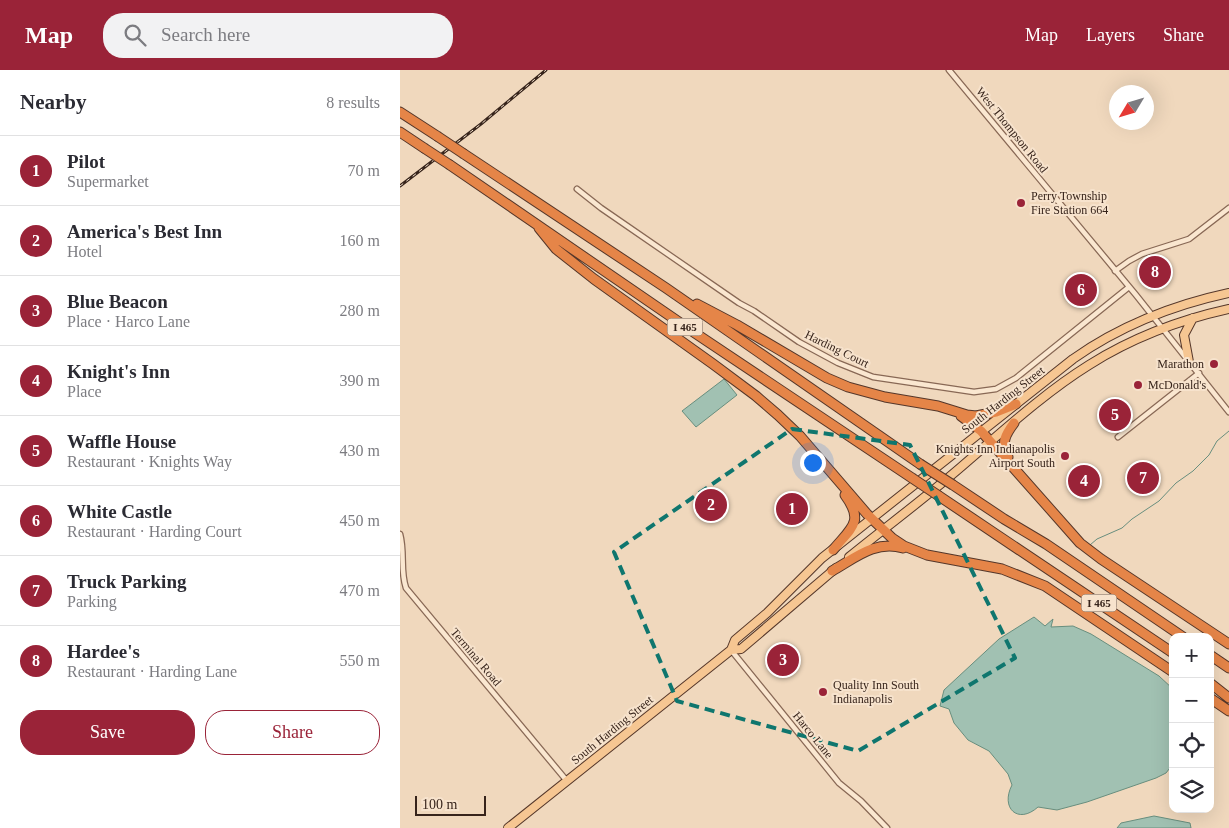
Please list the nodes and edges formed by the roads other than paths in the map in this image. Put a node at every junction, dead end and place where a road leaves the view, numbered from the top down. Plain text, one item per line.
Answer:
1 (949, 70) edge
2 (400, 112) edge
3 (400, 132) edge
4 (577, 189) dead end
5 (1229, 208) edge
6 (539, 228) junction
7 (1115, 272) junction
8 (666, 288) junction
9 (1129, 288) junction
10 (1229, 293) edge
11 (1229, 309) edge
12 (1152, 316) junction
13 (1193, 318) junction
14 (1162, 328) junction
15 (1189, 362) junction
16 (1199, 373) junction
17 (1016, 404) junction
18 (952, 410) junction
19 (1229, 412) edge
20 (1014, 423) junction
21 (981, 431) junction
22 (1118, 436) dead end
23 (991, 442) junction
24 (819, 458) junction
25 (1011, 464) junction
26 (872, 519) junction
27 (883, 530) junction
28 (400, 534) edge
29 (833, 550) junction
30 (916, 551) junction
31 (832, 571) junction
32 (1177, 633) edge
33 (1229, 644) edge
34 (731, 650) junction
35 (1169, 652) edge
36 (1214, 658) edge
37 (1229, 668) edge
38 (1169, 669) edge
39 (1214, 682) edge
40 (1214, 686) edge
41 (1229, 691) edge
42 (1229, 698) edge
43 (1214, 701) edge
44 (1229, 711) edge
45 (567, 781) junction
46 (508, 828) edge
47 (887, 828) edge

1 - 7 street, West Thompson Road
2 - 8 highway, I 465, bridge
3 - 6 highway, I 465, bridge
4 - 9 street, Harding Court
5 - 7 street
6 - 24 highway
6 - 35 highway, I 465, bridge
7 - 9 street, West Thompson Road
8 - 18 highway
8 - 32 highway, I 465, bridge
9 - 12 street, West Thompson Road
10 - 12 main road, South Harding Street
11 - 13 main road, South Harding Street
12 - 14 street, West Thompson Road
12 - 17 main road, South Harding Street
13 - 14 main road, South Harding Street
13 - 15 main road
14 - 15 street, West Thompson Road
14 - 20 main road, South Harding Street
15 - 16 street, West Thompson Road
16 - 19 street, West Thompson Road
16 - 22 street
17 - 18 highway
17 - 21 main road, South Harding Street
18 - 21 highway
20 - 23 main road, South Harding Street
20 - 25 highway
21 - 23 highway
21 - 26 main road, South Harding Street
23 - 25 highway
23 - 27 main road, South Harding Street
24 - 26 highway
24 - 29 highway
25 - 33 highway
26 - 27 highway
26 - 29 main road, South Harding Street
27 - 30 highway
27 - 31 main road, South Harding Street
28 - 45 street, Terminal Road
29 - 34 main road, South Harding Street
30 - 31 highway
30 - 38 highway
31 - 34 main road, South Harding Street
34 - 45 main road, South Harding Street
34 - 47 street, Harco Lane
36 - 37 highway
39 - 41 highway
40 - 42 highway
43 - 44 highway
45 - 46 main road, South Harding Street

